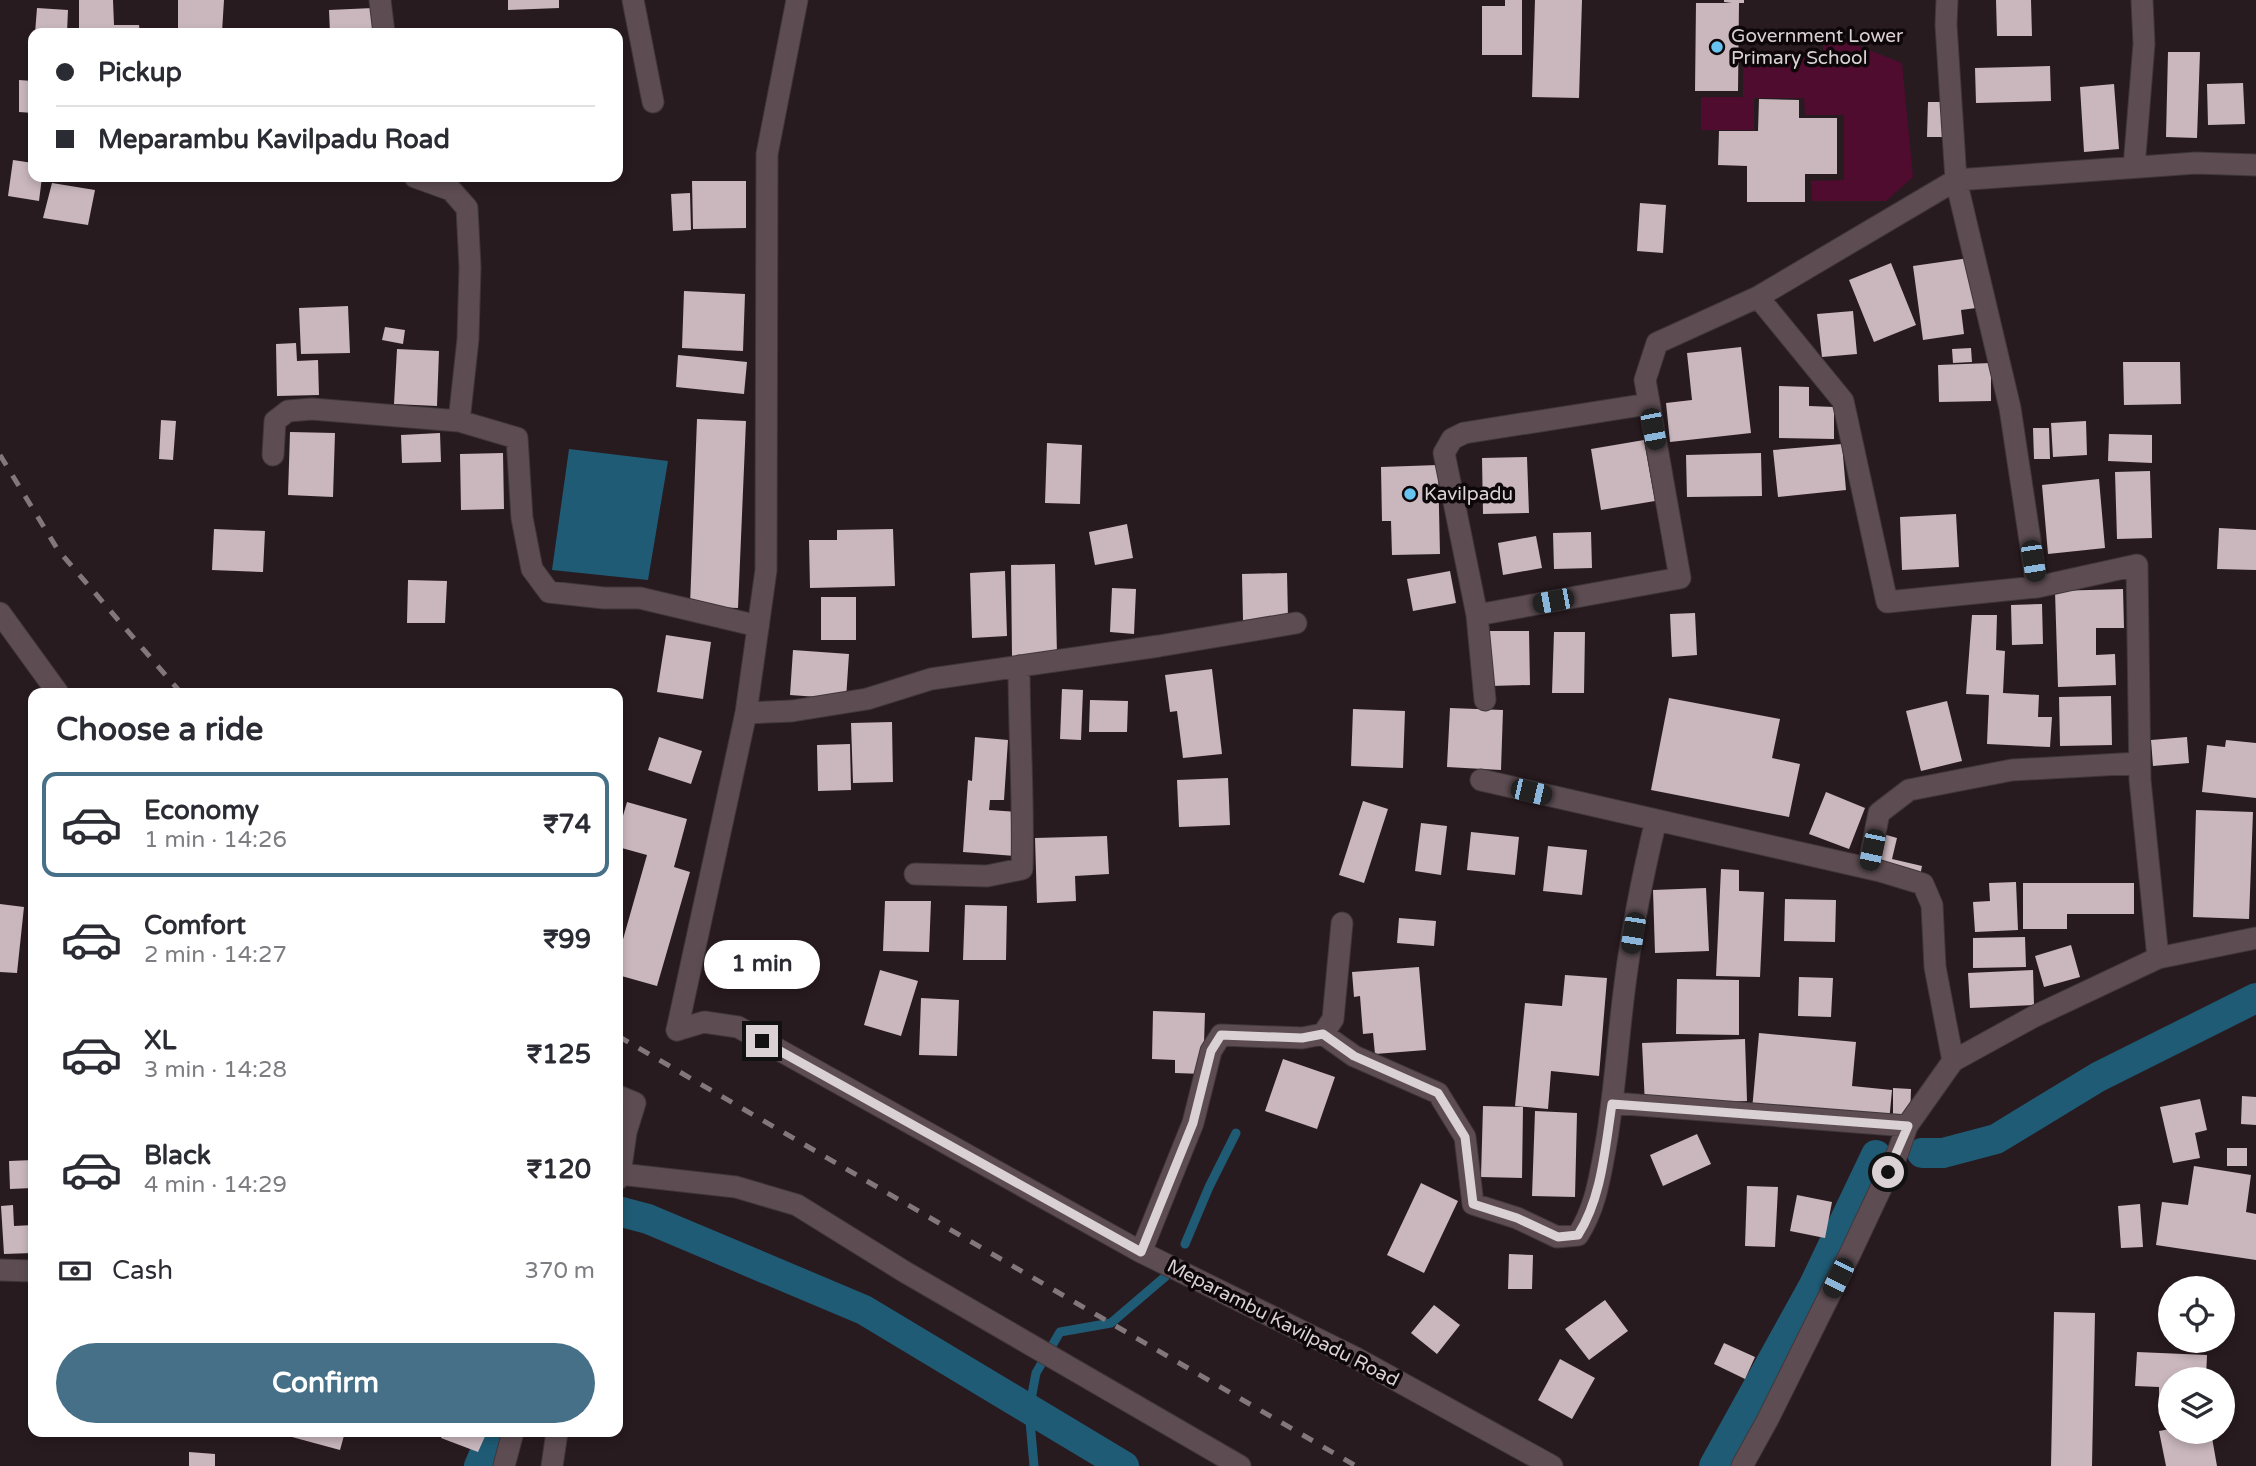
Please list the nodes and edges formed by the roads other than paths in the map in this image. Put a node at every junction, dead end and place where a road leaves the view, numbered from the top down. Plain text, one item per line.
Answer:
1 (380, 0) edge
2 (633, 0) edge
3 (797, 0) edge
4 (1947, 0) edge
5 (2142, 0) edge
6 (383, 28) edge
7 (653, 102) dead end
8 (2256, 165) edge
9 (2134, 167) junction
10 (1955, 180) junction
11 (429, 182) edge
12 (1758, 297) junction
13 (1648, 404) junction
14 (460, 421) junction
15 (273, 454) dead end
16 (2037, 587) junction
17 (0, 613) edge
18 (1477, 615) junction
19 (1296, 624) dead end
20 (758, 626) junction
21 (1019, 666) junction
22 (54, 688) edge
23 (1485, 700) dead end
24 (746, 713) junction
25 (2139, 763) junction
26 (1481, 780) dead end
27 (1656, 820) junction
28 (1868, 868) junction
29 (915, 874) dead end
30 (1342, 923) dead end
31 (2256, 938) edge
32 (2158, 958) junction
33 (1323, 1034) junction
34 (1953, 1060) junction
35 (626, 1100) edge
36 (1612, 1104) junction
37 (1908, 1126) junction
38 (623, 1151) edge
39 (623, 1176) edge
40 (1141, 1252) junction
41 (0, 1270) edge
42 (28, 1271) edge
43 (512, 1437) edge
44 (556, 1437) edge
45 (504, 1466) edge
46 (552, 1466) edge
47 (1240, 1466) edge
48 (1552, 1466) edge
49 (1742, 1466) edge

1 - 6 street
2 - 7 street
3 - 20 street
4 - 10 street
5 - 9 street
8 - 9 street
9 - 10 street
10 - 12 street
10 - 16 street
11 - 14 street
12 - 13 street
12 - 16 street
13 - 18 street
13 - 18 street
14 - 15 street
14 - 20 street
16 - 25 street
17 - 22 street
18 - 23 street
19 - 21 street
20 - 24 street
21 - 24 street
21 - 29 street
24 - 40 street, Meparambu Kavilpadu Road
25 - 28 street
25 - 32 street
26 - 27 street
27 - 28 street
27 - 36 street
28 - 34 street
30 - 33 street
31 - 32 street
32 - 34 street
33 - 36 street
33 - 40 street
34 - 37 street
35 - 38 street
36 - 37 street
37 - 49 street
39 - 47 street
40 - 48 street, Meparambu Kavilpadu Road
41 - 42 street
43 - 45 street
44 - 46 street

